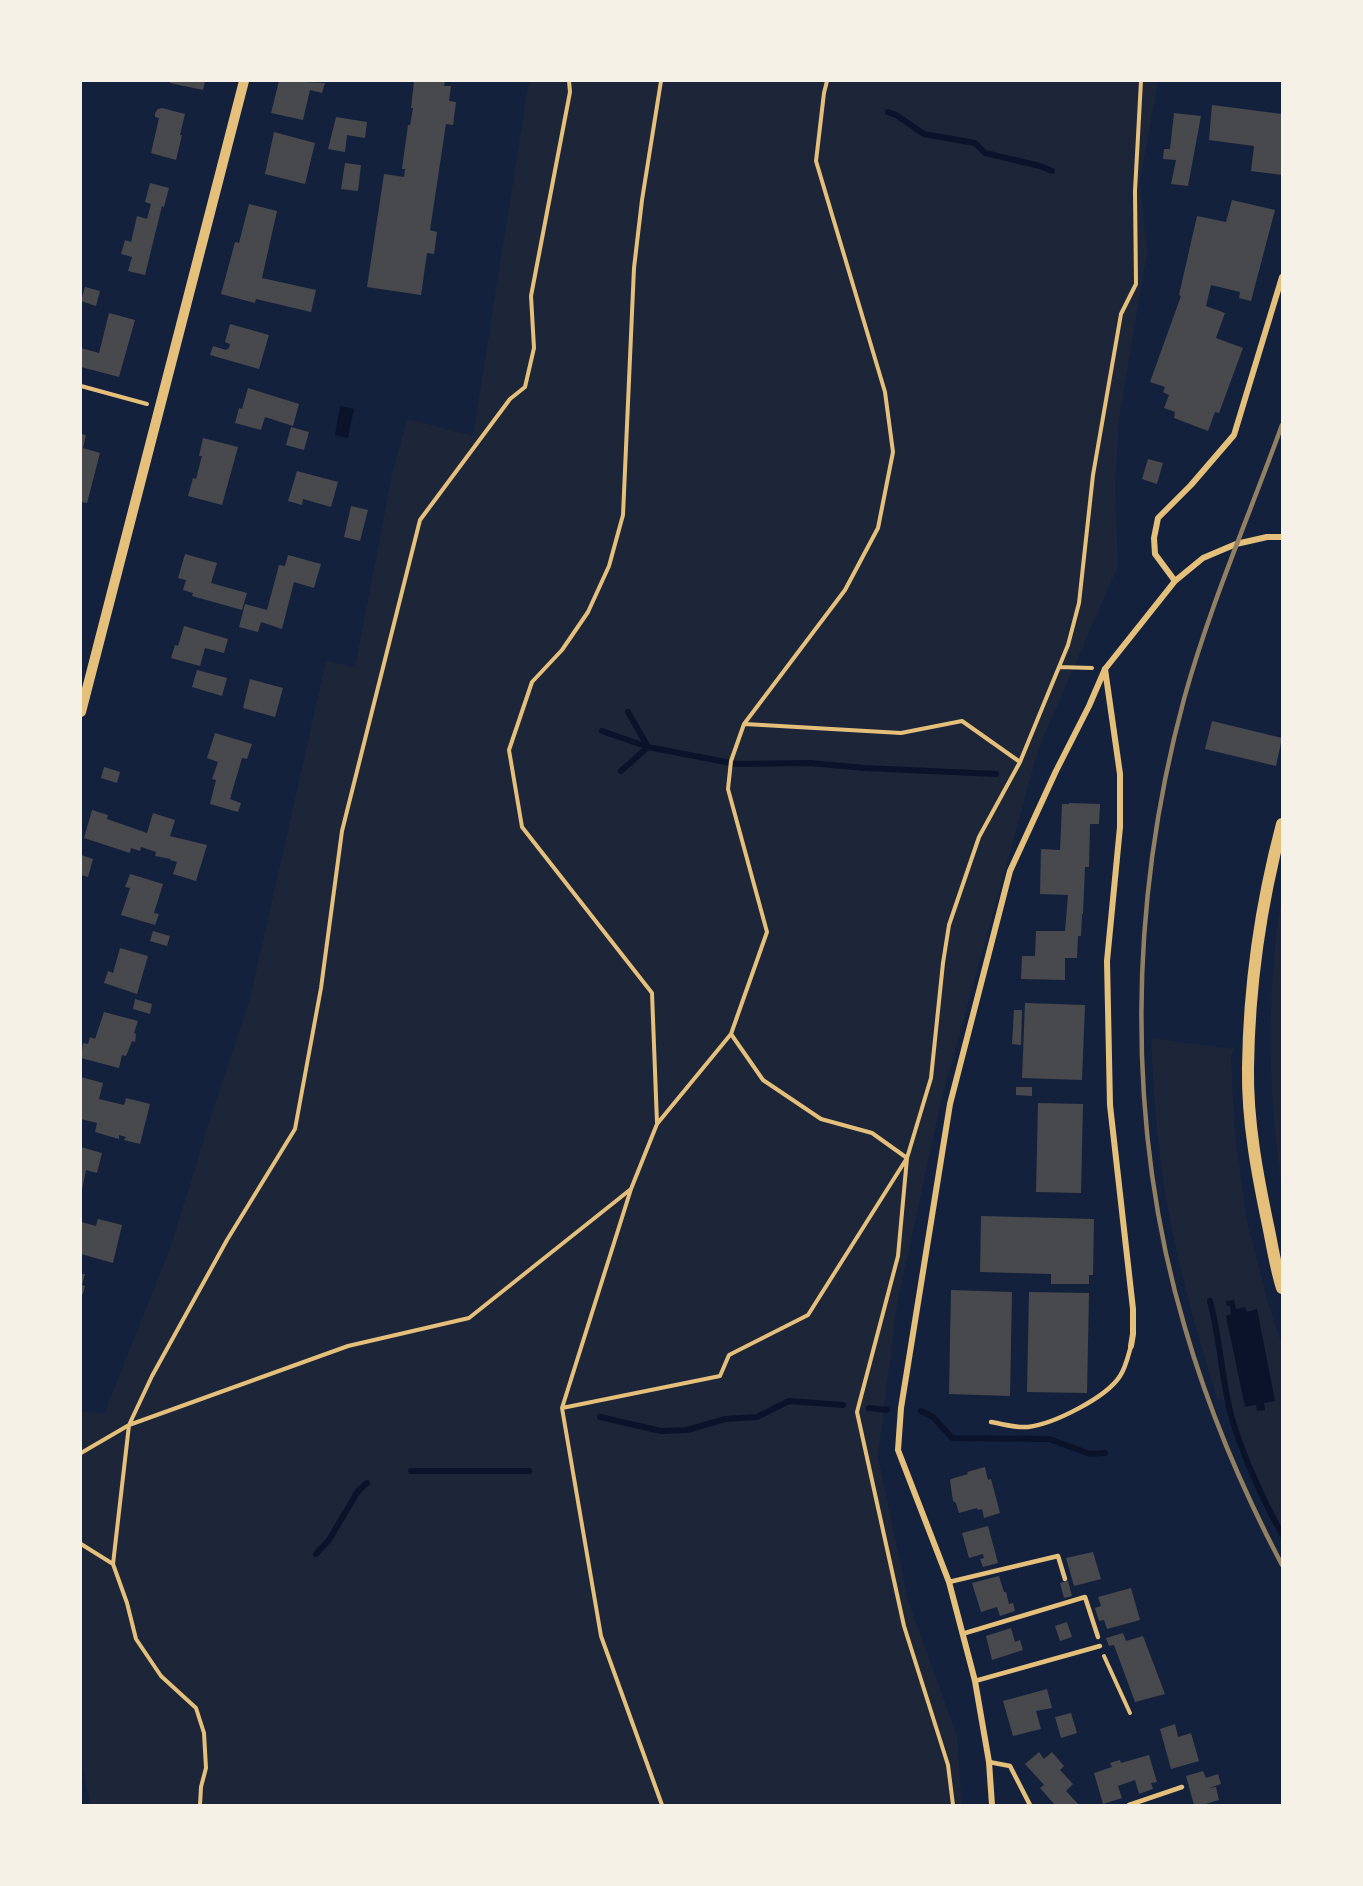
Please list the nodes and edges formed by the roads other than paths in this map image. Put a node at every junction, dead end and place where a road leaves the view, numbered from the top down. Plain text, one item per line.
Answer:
1 (244, 81) edge
2 (1282, 277) edge
3 (1282, 537) edge
4 (1175, 581) junction
5 (1105, 669) junction
6 (81, 712) edge
7 (1282, 824) edge
8 (1282, 1288) edge
9 (1131, 1346) joint
10 (991, 1422) dead end
11 (1065, 1579) dead end
12 (949, 1582) junction
13 (962, 1634) junction
14 (1098, 1637) dead end
15 (1100, 1646) road end
16 (975, 1681) junction
17 (989, 1762) junction
18 (1182, 1787) dead end
19 (992, 1805) edge
20 (1030, 1805) edge
21 (1129, 1805) edge

1 - 6 street
2 - 4 street
3 - 4 street
4 - 5 street
5 - 9 street
5 - 12 street
7 - 8 main road
9 - 10 lane
11 - 12 lane
12 - 13 street
13 - 14 lane
13 - 16 street
15 - 16 lane
16 - 17 street
17 - 19 street
17 - 20 lane
18 - 21 lane

